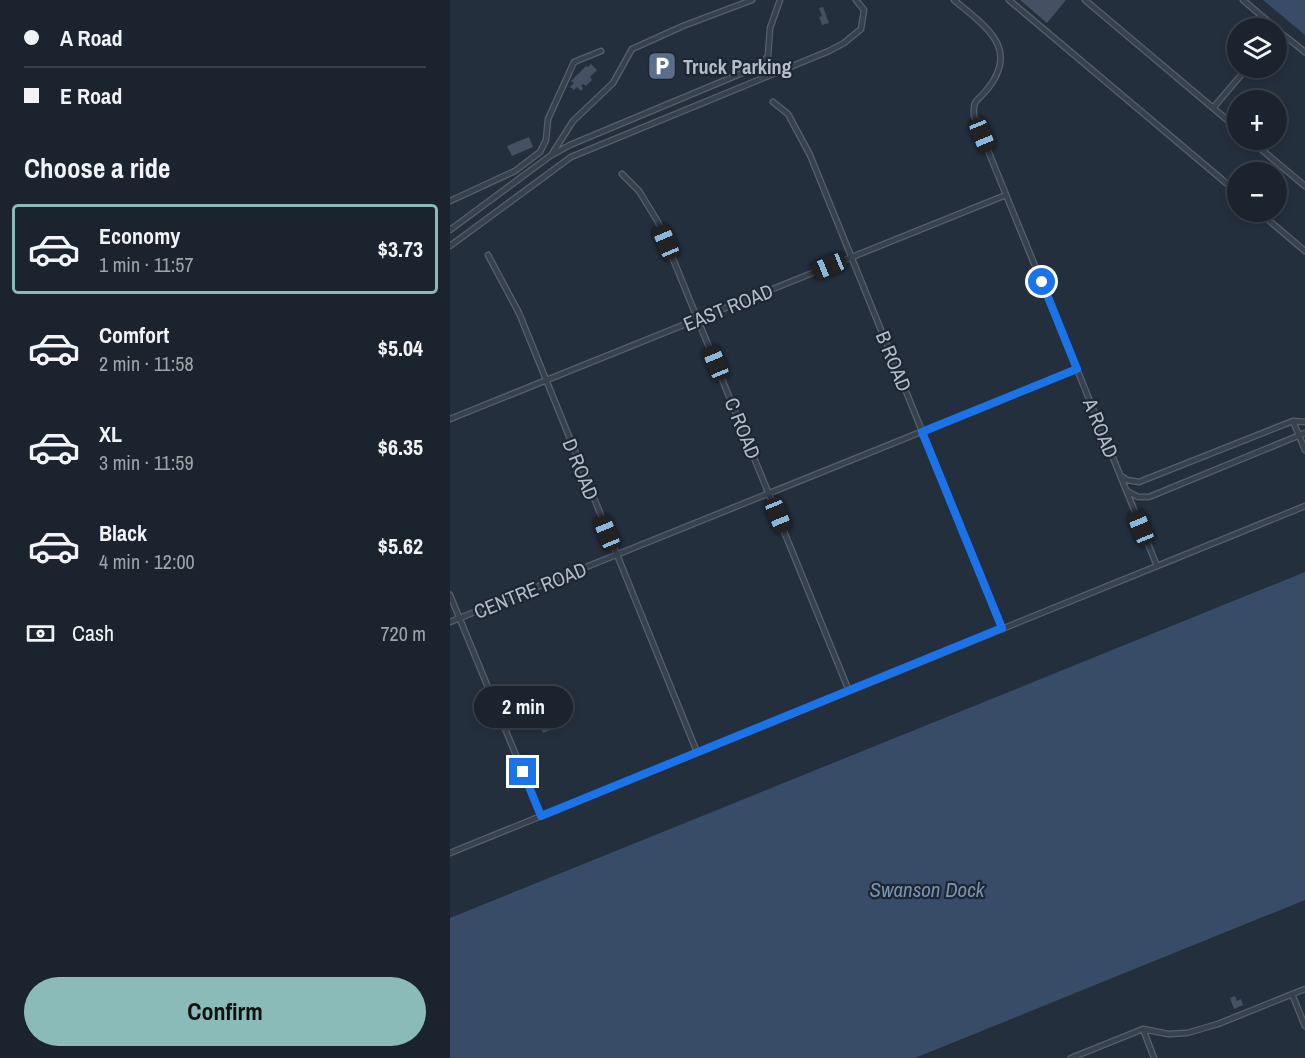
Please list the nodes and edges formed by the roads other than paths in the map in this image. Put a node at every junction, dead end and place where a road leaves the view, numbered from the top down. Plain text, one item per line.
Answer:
1 (752, 0) edge
2 (780, 0) edge
3 (856, 0) edge
4 (954, 0) edge
5 (1009, 0) edge
6 (1085, 0) edge
7 (1242, 0) edge
8 (1263, 18) edge
9 (1287, 38) edge
10 (601, 51) dead end
11 (1305, 52) edge
12 (1238, 78) edge
13 (774, 102) dead end
14 (1213, 108) junction
15 (1227, 120) edge
16 (1262, 150) edge
17 (550, 156) junction
18 (622, 174) dead end
19 (1227, 185) edge
20 (1305, 186) edge
21 (1006, 195) junction
22 (450, 201) edge
23 (1271, 222) edge
24 (450, 230) edge
25 (450, 246) edge
26 (1305, 251) edge
27 (488, 255) dead end
28 (851, 257) junction
29 (698, 319) junction
30 (1077, 369) junction
31 (546, 381) junction
32 (450, 419) edge
33 (1293, 421) junction
34 (1305, 422) edge
35 (922, 432) junction
36 (1302, 434) edge
37 (1305, 450) edge
38 (1119, 474) junction
39 (1126, 489) junction
40 (769, 493) junction
41 (1305, 506) edge
42 (616, 555) junction
43 (1156, 566) junction
44 (450, 595) edge
45 (459, 618) junction
46 (450, 622) edge
47 (1002, 628) junction
48 (849, 691) junction
49 (697, 752) junction
50 (541, 816) junction
51 (450, 853) edge
52 (1305, 989) edge
53 (1292, 994) junction
54 (1305, 1026) edge
55 (1143, 1029) junction
56 (1071, 1058) edge
57 (1154, 1058) edge

1 - 17 lane
2 - 17 lane
3 - 25 lane
4 - 21 lane, A ROAD
5 - 19 lane
6 - 14 lane
7 - 8 lane
9 - 11 lane
10 - 22 lane
12 - 14 lane
13 - 28 lane, B ROAD
14 - 15 lane
16 - 20 lane
17 - 24 lane
18 - 29 lane, C ROAD
21 - 28 lane, EAST ROAD
21 - 30 lane, A ROAD
23 - 26 lane
27 - 31 lane, D ROAD
28 - 29 lane, EAST ROAD
28 - 35 lane, B ROAD
29 - 31 lane, EAST ROAD
29 - 40 lane, C ROAD
30 - 35 lane, CENTRE ROAD
30 - 38 lane, A ROAD
31 - 32 lane, EAST ROAD
31 - 42 lane, D ROAD
33 - 34 lane
33 - 36 lane
33 - 38 lane
35 - 40 lane, CENTRE ROAD
35 - 47 lane, B ROAD
36 - 37 lane
36 - 39 lane
38 - 39 lane, A ROAD
39 - 43 lane, A ROAD
40 - 42 lane, CENTRE ROAD
40 - 48 lane, C ROAD
41 - 43 lane
42 - 45 lane, CENTRE ROAD
42 - 49 lane, D ROAD
43 - 47 lane
44 - 45 lane
45 - 46 lane, CENTRE ROAD
45 - 50 lane
47 - 48 lane
48 - 49 lane
49 - 50 lane
50 - 51 lane
52 - 53 lane
53 - 54 lane
53 - 55 lane
55 - 56 lane
55 - 57 lane

